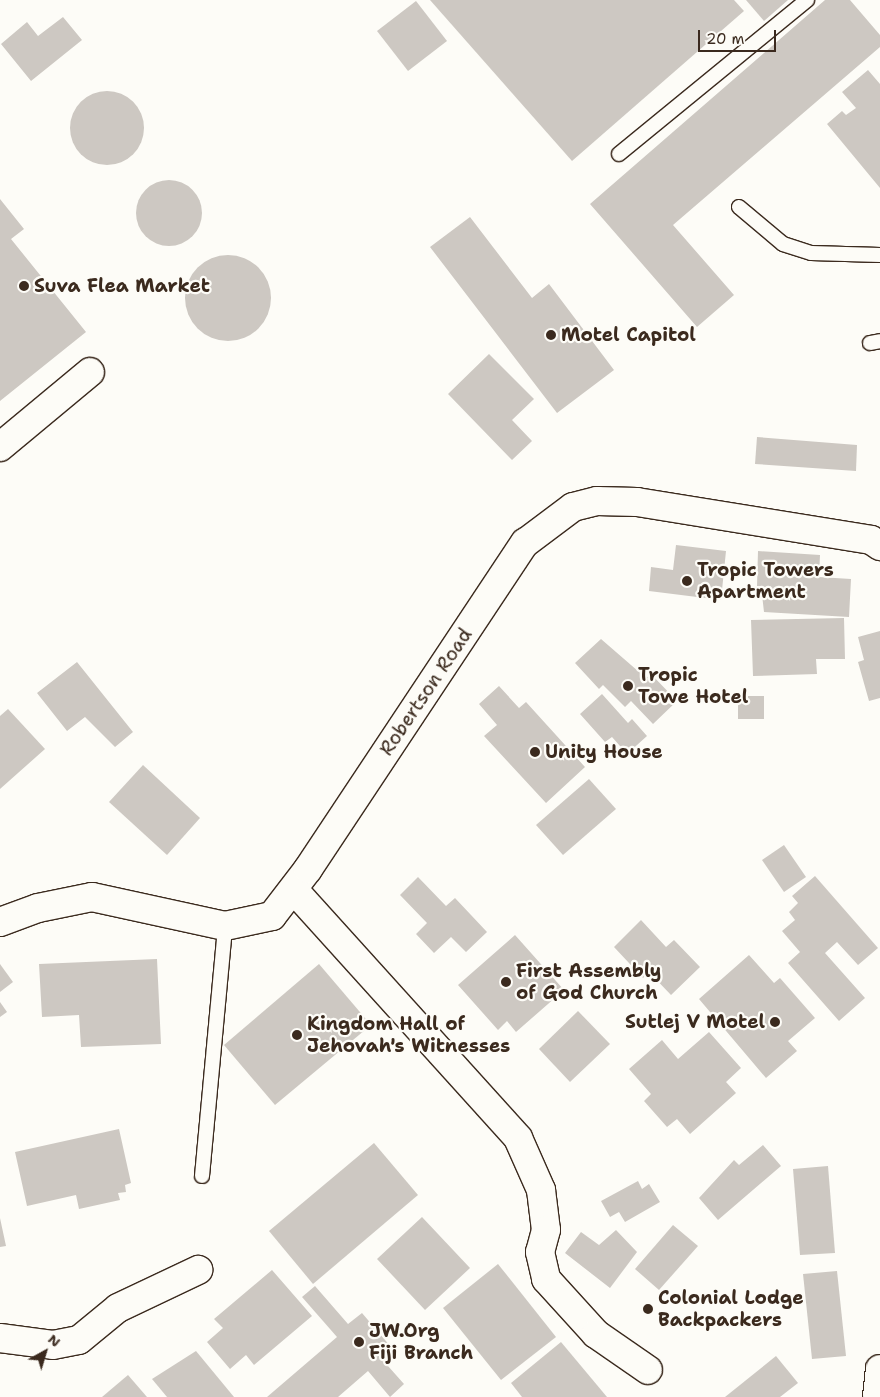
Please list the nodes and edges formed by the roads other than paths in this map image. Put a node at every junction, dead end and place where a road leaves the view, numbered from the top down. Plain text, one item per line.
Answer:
1 (807, 0) edge
2 (619, 154) dead end
3 (739, 207) dead end
4 (880, 255) edge
5 (90, 372) dead end
6 (0, 446) edge
7 (880, 546) edge
8 (294, 890) junction
9 (0, 922) edge
10 (225, 926) junction
11 (202, 1176) dead end
12 (198, 1270) dead end
13 (0, 1338) edge
14 (880, 1369) edge
15 (648, 1370) dead end
16 (877, 1397) edge

1 - 2 lane
3 - 4 lane
5 - 6 street
7 - 8 street, Robertson Road
8 - 10 street, Robertson Road
8 - 15 street
9 - 10 street, Robertson Road
10 - 11 lane
12 - 13 street
14 - 16 street

